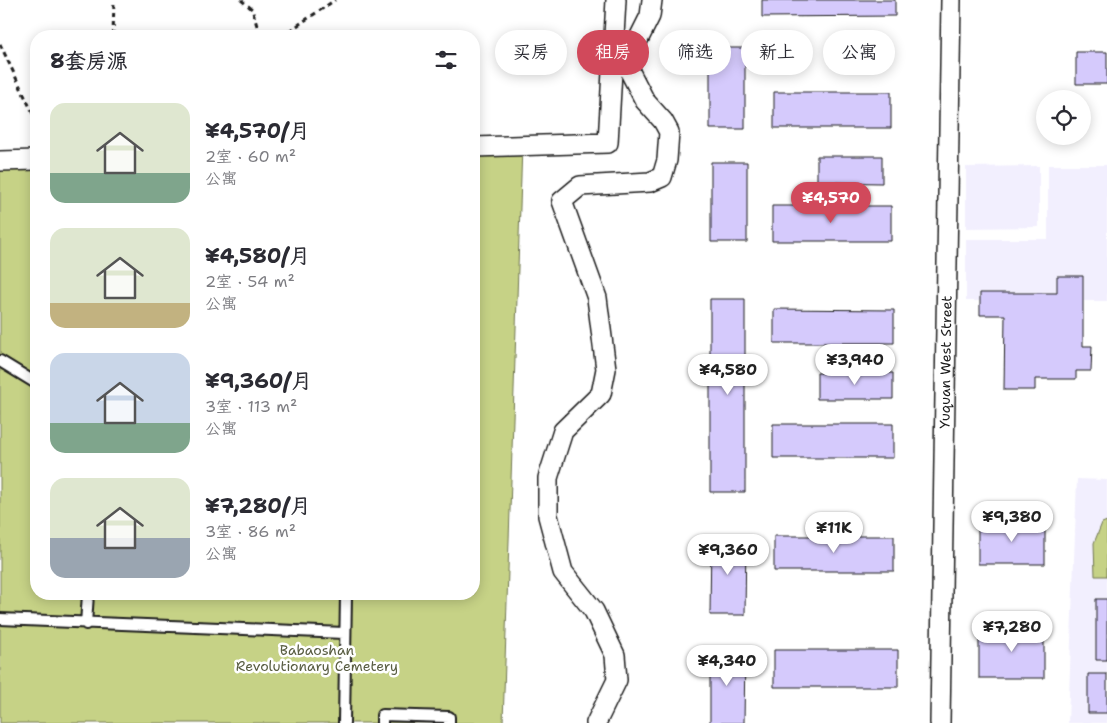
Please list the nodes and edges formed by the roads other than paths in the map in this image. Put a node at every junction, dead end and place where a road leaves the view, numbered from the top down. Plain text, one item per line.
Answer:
1 (616, 0) edge
2 (652, 0) edge
3 (951, 0) edge
4 (480, 147) edge
5 (30, 160) edge
6 (0, 161) edge
7 (0, 361) edge
8 (30, 379) edge
9 (88, 600) edge
10 (346, 600) edge
11 (0, 619) edge
12 (86, 624) junction
13 (344, 633) junction
14 (344, 723) edge
15 (382, 723) edge
16 (449, 723) edge
17 (596, 723) edge
18 (940, 723) edge

1 - 4 street
2 - 17 street
3 - 18 street, Yuquan West Street
5 - 6 street
7 - 8 lane
9 - 12 lane
10 - 13 lane
11 - 12 lane
12 - 13 lane
13 - 14 lane
15 - 16 lane

